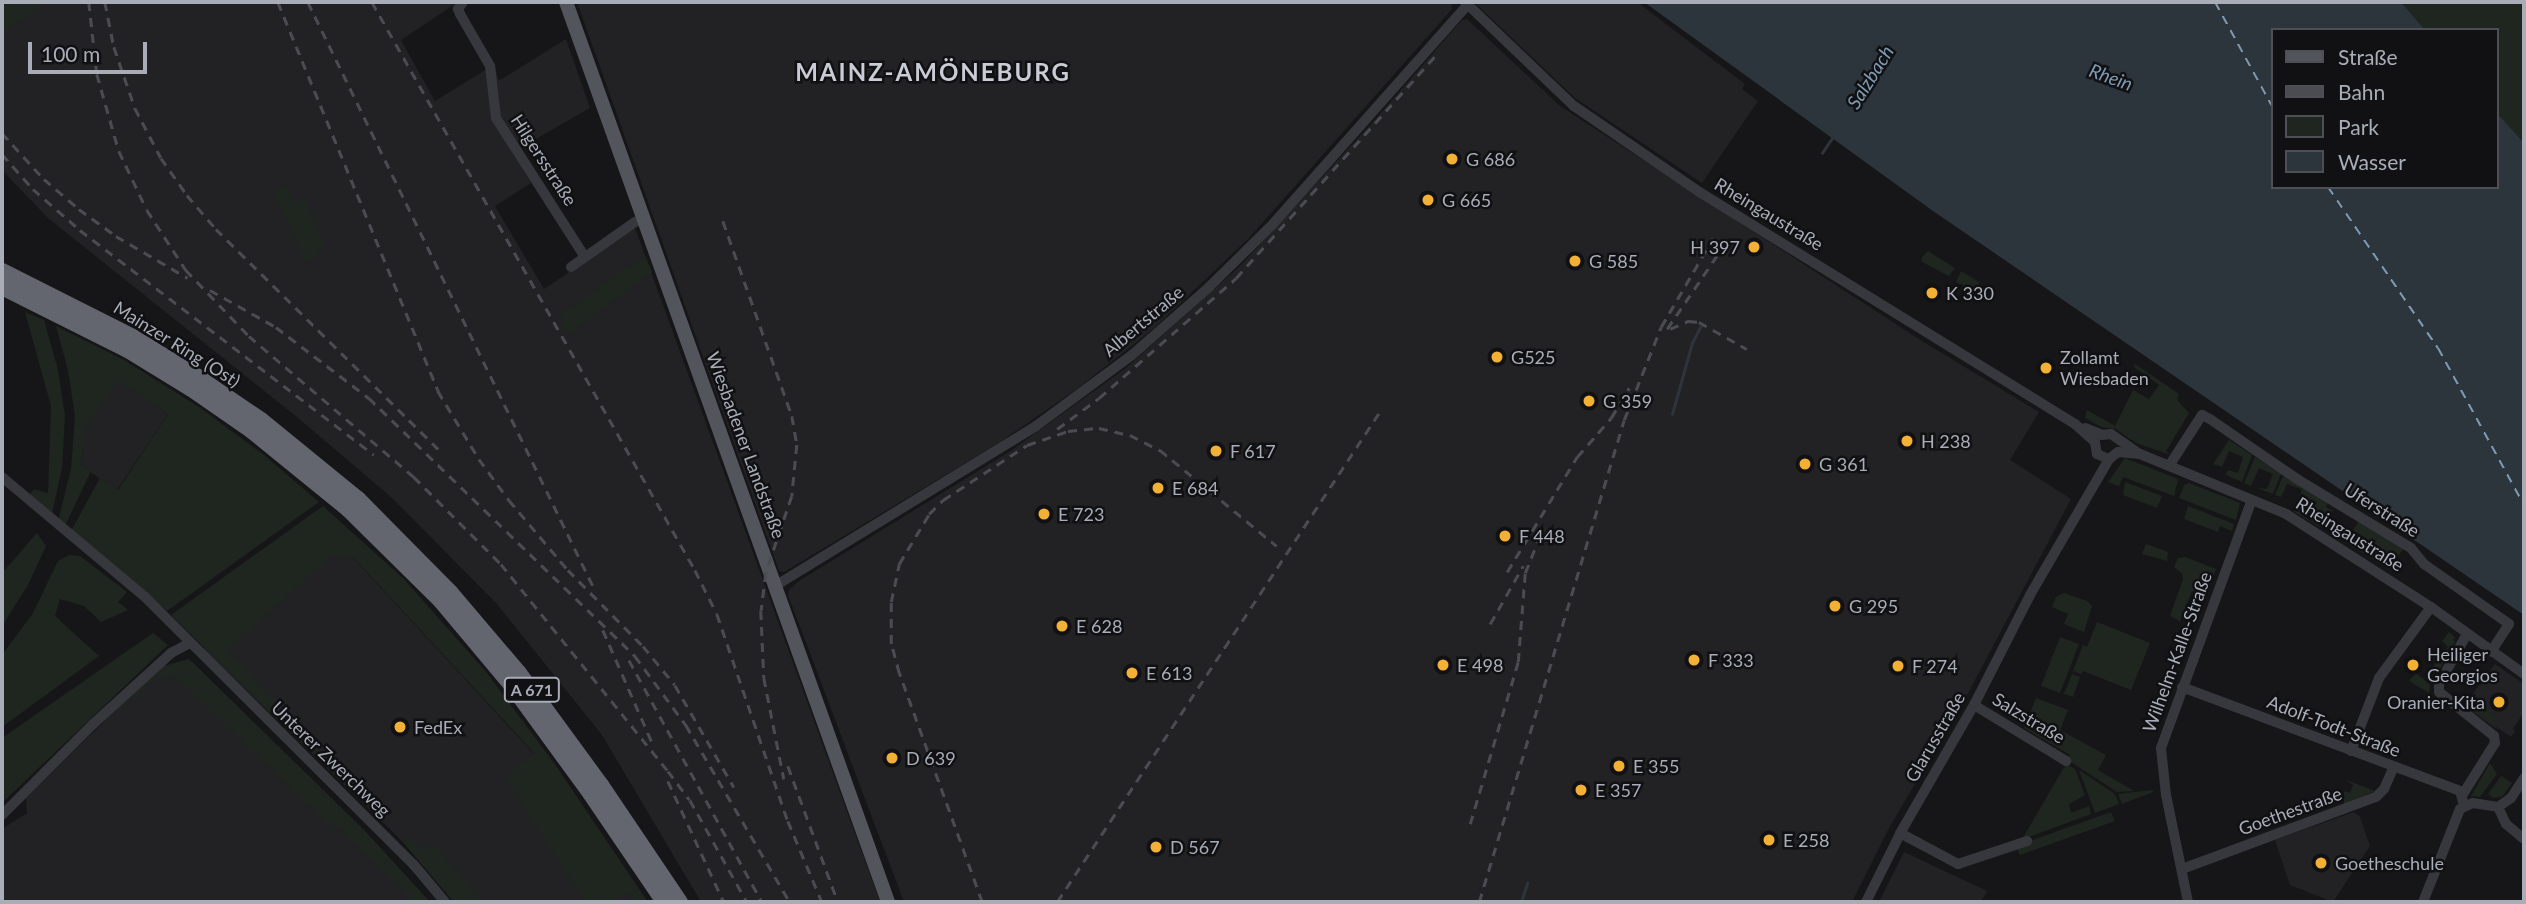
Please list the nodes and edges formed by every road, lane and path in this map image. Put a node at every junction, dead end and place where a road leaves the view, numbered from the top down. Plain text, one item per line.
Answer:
1 (463, 2) edge
2 (566, 2) edge
3 (1466, 3) edge
4 (644, 219) junction
5 (585, 257) junction
6 (571, 267) dead end
7 (2, 271) edge
8 (2, 287) edge
9 (2099, 438) junction
10 (2111, 452) junction
11 (2169, 466) junction
12 (316, 472) junction
13 (2, 477) edge
14 (2252, 500) junction
15 (353, 504) junction
16 (775, 586) junction
17 (2431, 607) junction
18 (2467, 634) junction
19 (185, 639) junction
20 (2491, 652) junction
21 (2524, 674) edge
22 (2182, 687) junction
23 (1974, 705) junction
24 (2351, 751) junction
25 (2066, 761) dead end
26 (2394, 767) junction
27 (2524, 778) edge
28 (2465, 801) junction
29 (2500, 811) junction
30 (2, 815) edge
31 (1900, 833) junction
32 (2524, 839) edge
33 (2027, 841) dead end
34 (2182, 869) junction
35 (445, 902) edge
36 (664, 902) edge
37 (680, 902) edge
38 (888, 902) edge
39 (1866, 902) edge
40 (2188, 902) edge
41 (2423, 902) edge

1 - 5 street, Hilgersstraße
2 - 4 main road, Wiesbadener Landstraße
3 - 9 street, Rheingaustraße
3 - 16 street, Albertstraße
4 - 5 street
4 - 16 main road, Wiesbadener Landstraße
5 - 6 street
7 - 12 highway, Mainzer Ring (Ost) / A 671
8 - 12 highway, Mainzer Ring (Ost) / A 671
9 - 10 street
9 - 10 street, Rheingaustraße
10 - 11 street, Rheingaustraße
10 - 23 street, Glarusstraße
11 - 14 street, Rheingaustraße
11 - 20 street, Uferstraße
12 - 15 highway, A 671
13 - 19 street, Unterer Zwerchweg
14 - 17 street, Rheingaustraße
14 - 22 street, Wilhelm-Kalle-Straße
15 - 36 highway, A 671
15 - 37 highway, A 671
16 - 38 main road, Wiesbadener Landstraße
17 - 18 street, Rheingaustraße
17 - 24 street
18 - 20 street, Rheingaustraße
18 - 28 street
19 - 30 street
19 - 35 street, Unterer Zwerchweg
20 - 21 street, Rheingaustraße
22 - 24 street, Adolf-Todt-Straße
22 - 34 street, Wilhelm-Kalle-Straße
23 - 25 street, Salzstraße
23 - 31 street, Glarusstraße
24 - 26 street, Adolf-Todt-Straße
26 - 28 street, Adolf-Todt-Straße
26 - 34 street, Goethestraße
27 - 29 street
28 - 29 street, Adolf-Todt-Straße
28 - 41 street
29 - 32 street
31 - 33 street
31 - 39 street, Glarusstraße
34 - 40 street, Wilhelm-Kalle-Straße

